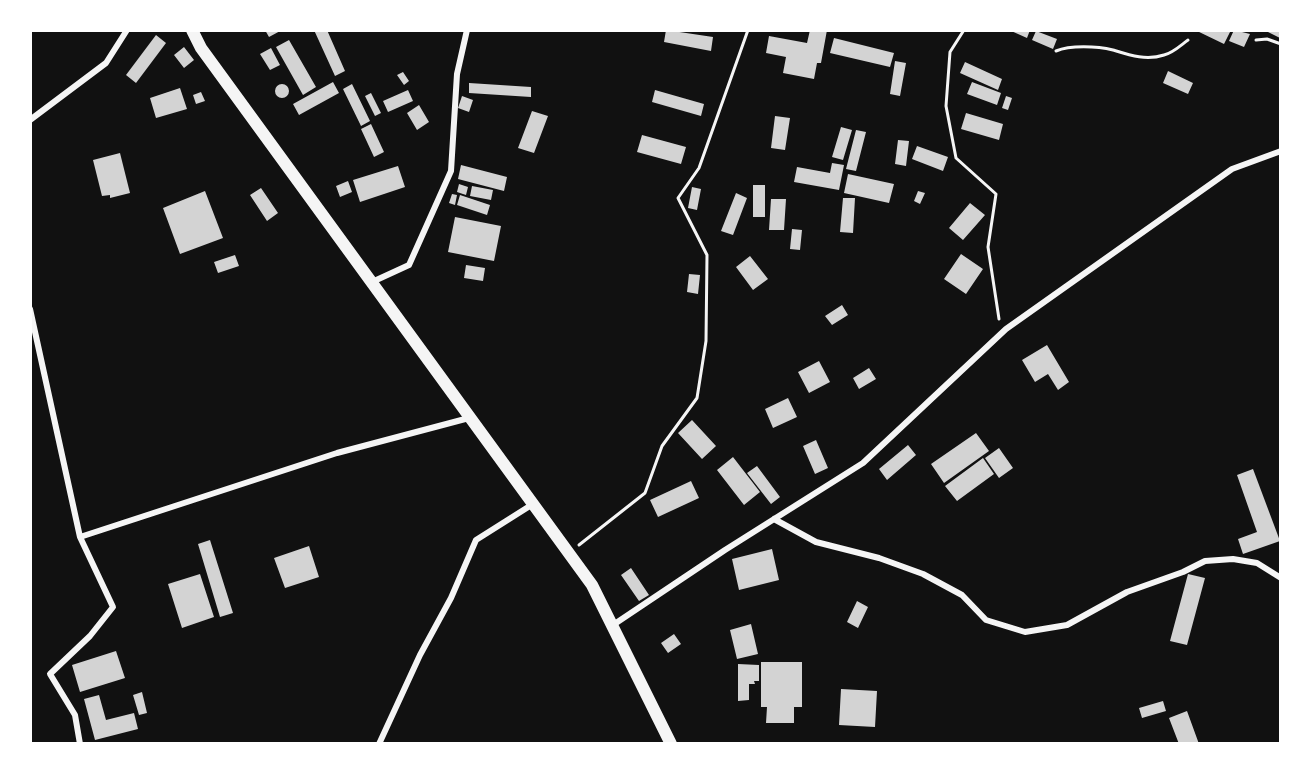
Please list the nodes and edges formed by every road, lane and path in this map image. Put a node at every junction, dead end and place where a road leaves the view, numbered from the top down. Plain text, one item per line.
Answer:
1 (127, 30) edge
2 (192, 30) edge
3 (467, 30) edge
4 (748, 30) edge
5 (963, 30) edge
6 (1188, 40) dead end
7 (1256, 40) dead end
8 (1281, 44) edge
9 (1056, 51) dead end
10 (30, 120) edge
11 (1281, 151) edge
12 (372, 282) junction
13 (30, 309) edge
14 (1002, 332) junction
15 (471, 418) junction
16 (533, 503) junction
17 (774, 519) junction
18 (80, 537) junction
19 (569, 553) junction
20 (1281, 578) edge
21 (613, 625) junction
22 (80, 744) edge
23 (379, 744) edge
24 (671, 744) edge

1 - 10 street
2 - 12 main road
3 - 12 street
4 - 19 path
5 - 14 path
6 - 9 path
7 - 8 path
11 - 14 street
12 - 15 main road
13 - 18 street
14 - 17 street
15 - 16 main road
15 - 18 street
16 - 19 main road
16 - 23 street
17 - 20 street
17 - 21 street
18 - 22 street
19 - 21 main road
21 - 24 main road

